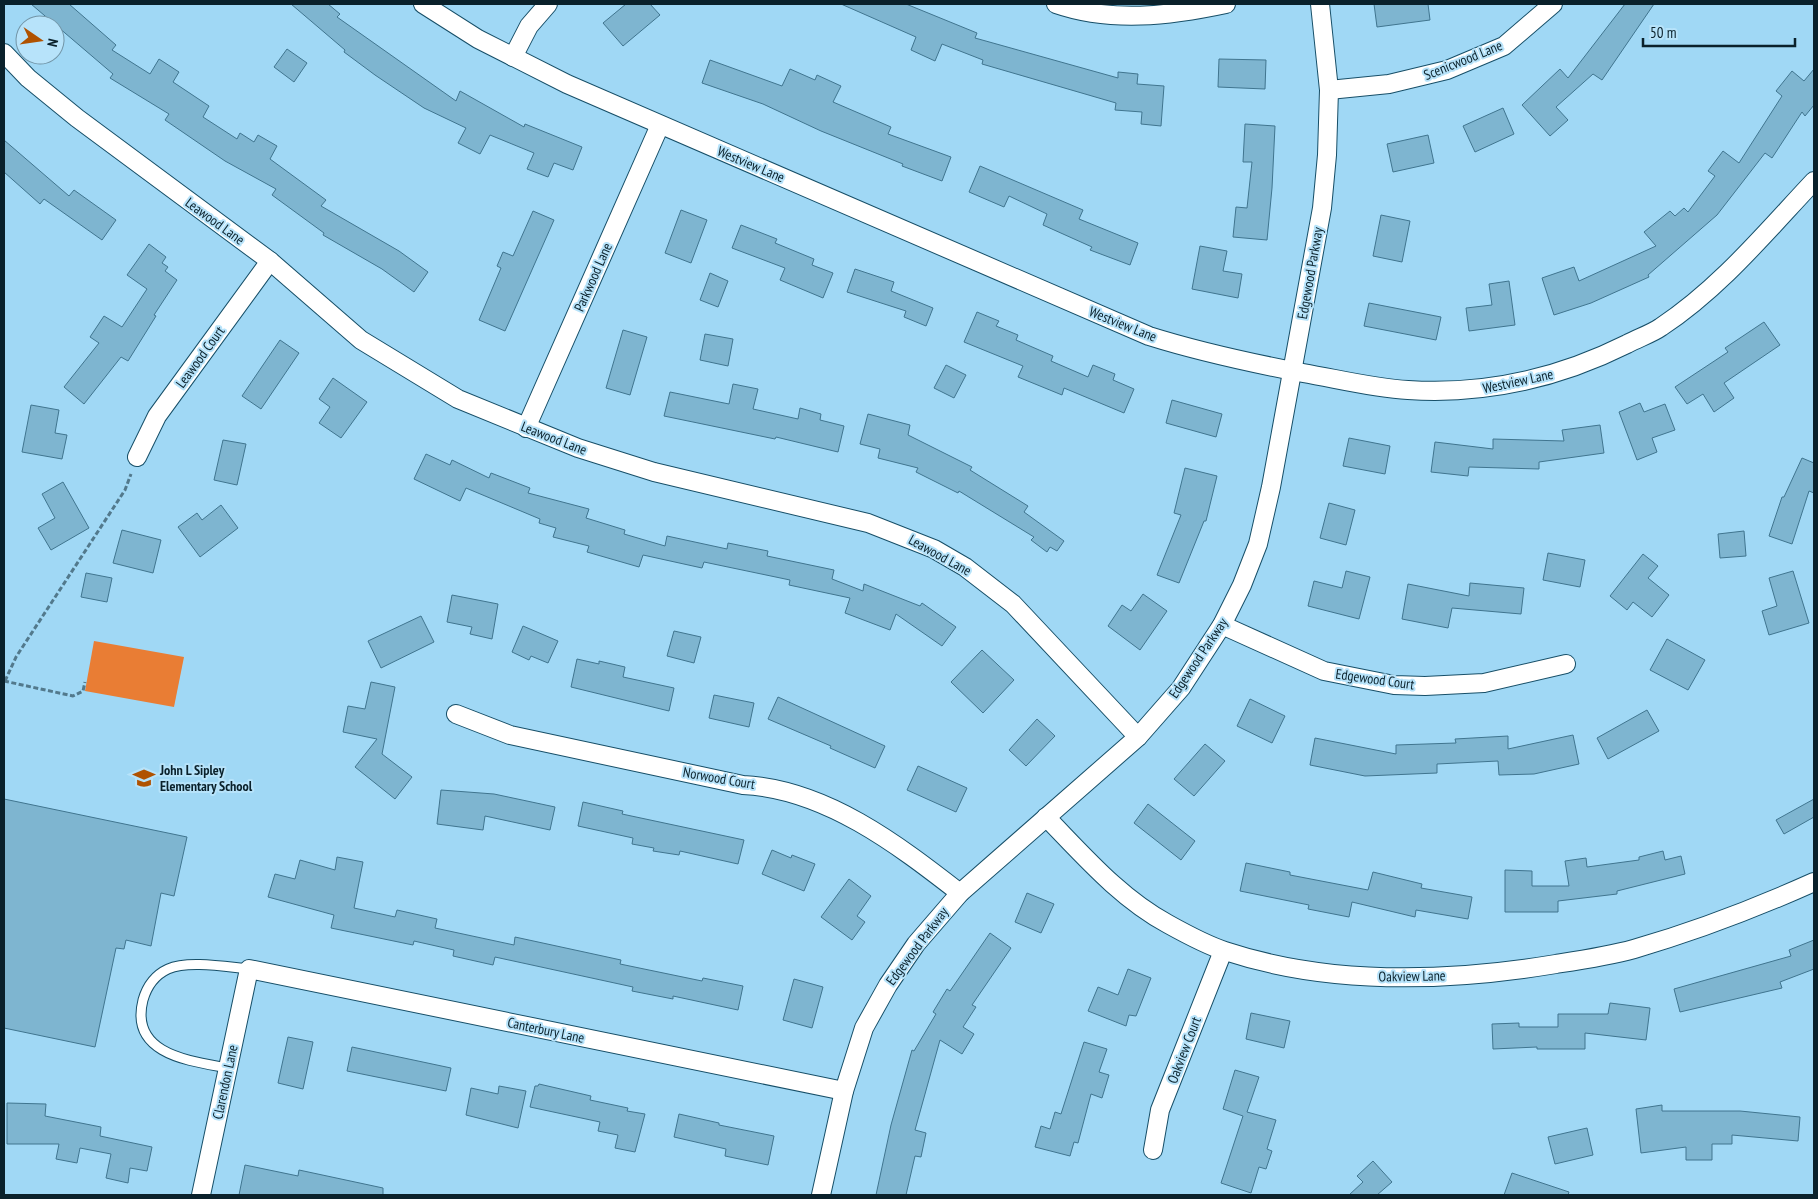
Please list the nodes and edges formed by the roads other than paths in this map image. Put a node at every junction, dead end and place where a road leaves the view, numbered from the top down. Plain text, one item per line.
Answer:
1 (423, 4) edge
2 (548, 4) edge
3 (1056, 4) edge
4 (1226, 4) edge
5 (1320, 4) edge
6 (1554, 4) edge
7 (4, 53) edge
8 (513, 56) junction
9 (1329, 90) junction
10 (660, 125) junction
11 (1814, 181) edge
12 (270, 261) junction
13 (1293, 371) junction
14 (526, 428) junction
15 (138, 457) road end
16 (1222, 625) junction
17 (1566, 664) dead end
18 (456, 714) dead end
19 (1138, 737) junction
20 (1046, 817) junction
21 (1814, 882) edge
22 (960, 892) junction
23 (1223, 951) junction
24 (249, 969) junction
25 (228, 1068) junction
26 (844, 1091) junction
27 (1153, 1150) dead end
28 (201, 1195) edge
29 (821, 1195) edge

1 - 8 street, Westview Lane
2 - 8 street
3 - 4 street
5 - 9 street, Edgewood Parkway
6 - 9 street, Scenicwood Lane
7 - 12 street, Leawood Lane
8 - 10 street, Westview Lane
9 - 13 street, Edgewood Parkway
10 - 13 street, Westview Lane
10 - 14 street, Parkwood Lane
11 - 13 street, Westview Lane
12 - 14 street, Leawood Lane
12 - 15 street, Leawood Court
13 - 16 street, Edgewood Parkway
14 - 19 street, Leawood Lane
16 - 17 street, Edgewood Court
16 - 19 street, Edgewood Parkway
18 - 22 street, Norwood Court
19 - 20 street, Edgewood Parkway
20 - 22 street, Edgewood Parkway
20 - 23 street, Oakview Lane
21 - 23 street, Oakview Lane
22 - 26 street, Edgewood Parkway
23 - 27 street, Oakview Court
24 - 25 street, Clarendon Lane
24 - 25 lane
24 - 26 street, Canterbury Lane
25 - 28 street, Clarendon Lane
26 - 29 street, Edgewood Parkway

